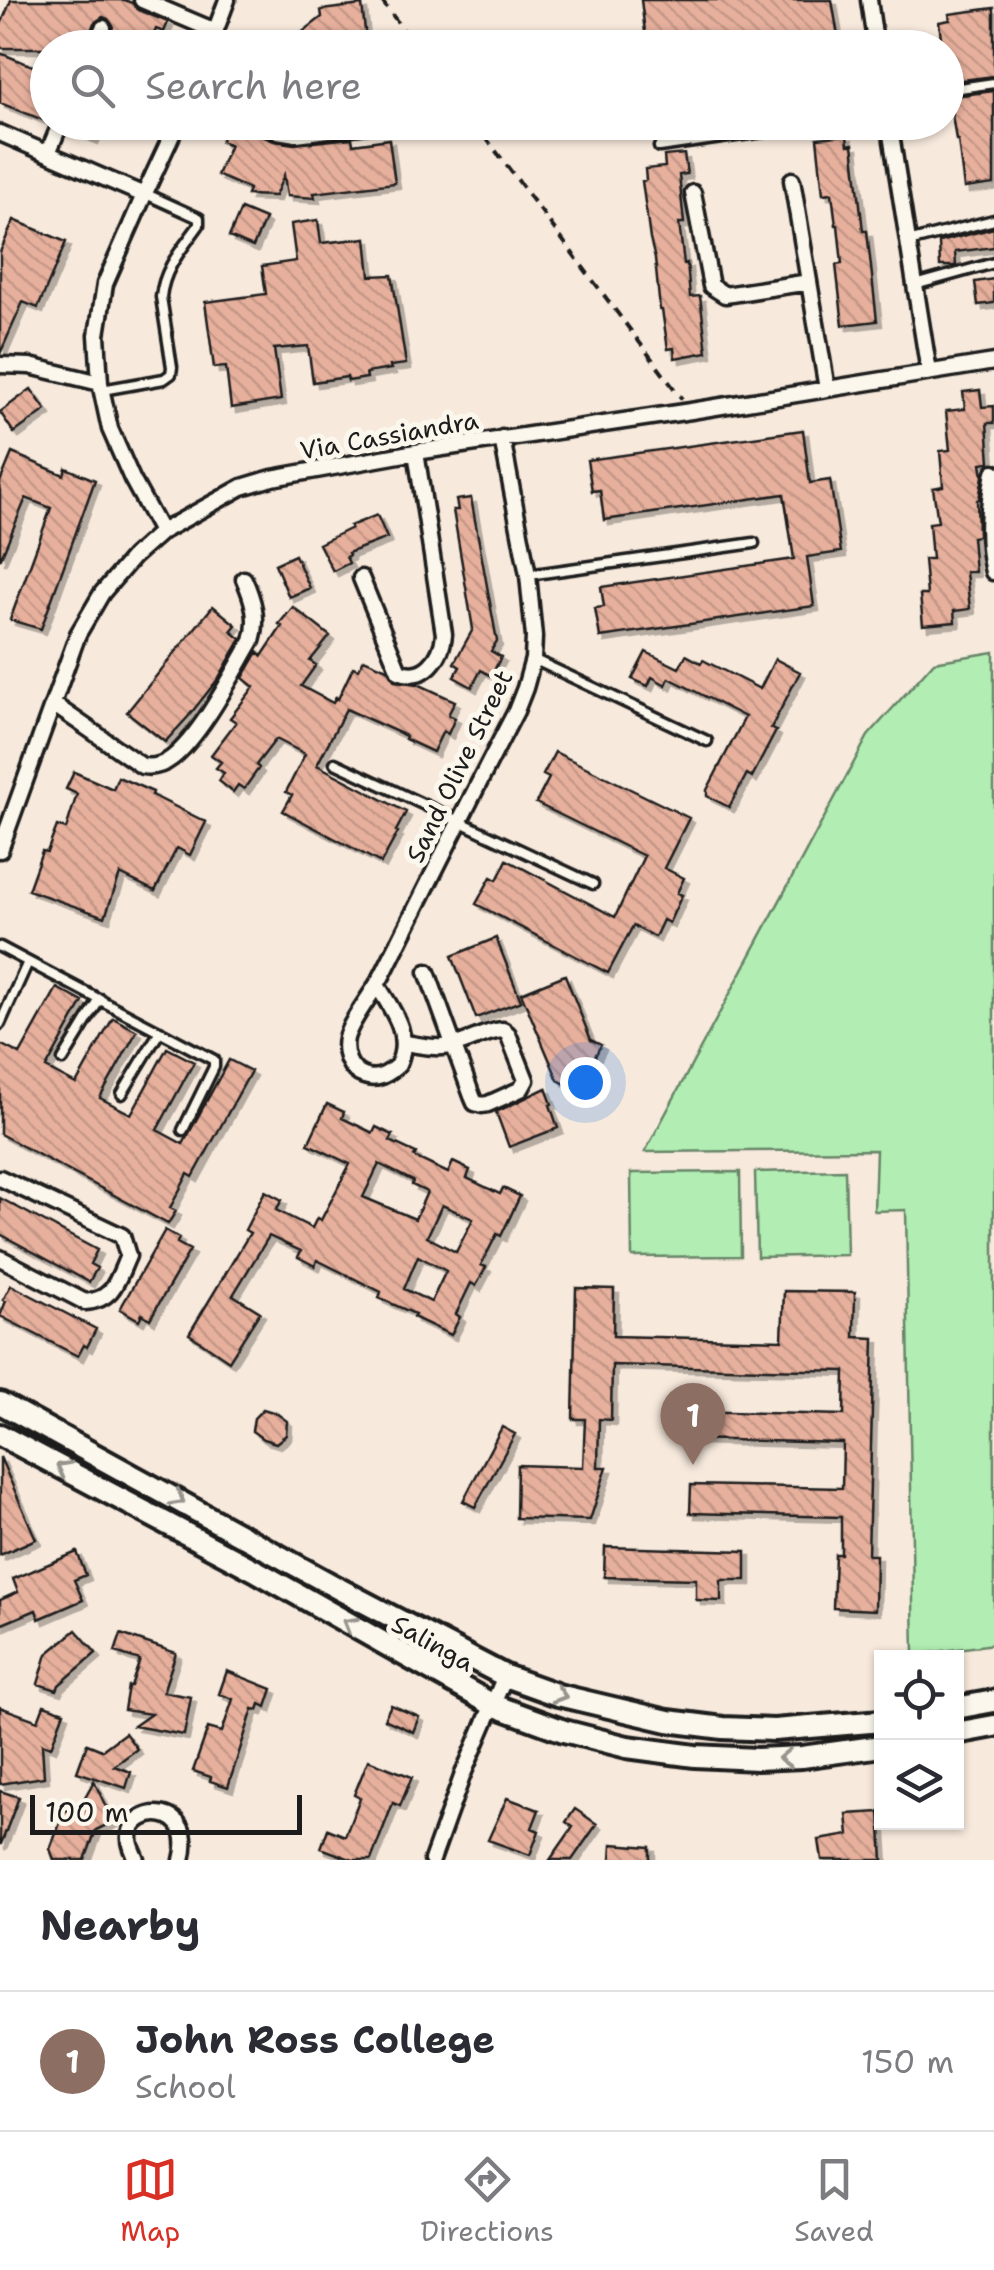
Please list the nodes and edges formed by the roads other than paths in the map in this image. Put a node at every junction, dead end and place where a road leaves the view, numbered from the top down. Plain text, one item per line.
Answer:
1 (142, 0) edge
2 (227, 0) edge
3 (869, 0) edge
4 (213, 30) edge
5 (215, 30) edge
6 (873, 30) edge
7 (994, 83) edge
8 (964, 87) edge
9 (0, 132) edge
10 (53, 140) edge
11 (170, 140) edge
12 (708, 140) edge
13 (892, 140) edge
14 (660, 147) dead end
15 (48, 153) junction
16 (792, 180) dead end
17 (693, 193) dead end
18 (144, 194) junction
19 (994, 220) edge
20 (908, 242) junction
21 (994, 263) edge
22 (809, 282) junction
23 (915, 284) junction
24 (994, 362) edge
25 (0, 365) edge
26 (929, 372) junction
27 (101, 386) junction
28 (827, 388) junction
29 (502, 438) junction
30 (416, 452) junction
31 (994, 472) edge
32 (161, 532) junction
33 (754, 543) dead end
34 (993, 572) edge
35 (528, 574) junction
36 (361, 578) dead end
37 (244, 579) dead end
38 (533, 659) junction
39 (52, 704) junction
40 (708, 740) dead end
41 (335, 763) dead end
42 (459, 820) junction
43 (0, 850) edge
44 (593, 884) dead end
45 (0, 947) edge
46 (28, 962) junction
47 (427, 972) dead end
48 (378, 986) junction
49 (100, 999) junction
50 (0, 1024) edge
51 (160, 1032) junction
52 (404, 1043) junction
53 (454, 1046) junction
54 (63, 1060) dead end
55 (122, 1094) dead end
56 (182, 1130) dead end
57 (0, 1178) edge
58 (0, 1258) edge
59 (0, 1402) edge
60 (0, 1434) edge
61 (505, 1676) junction
62 (994, 1701) edge
63 (493, 1705) junction
64 (964, 1707) edge
65 (874, 1722) edge
66 (994, 1726) edge
67 (964, 1732) edge
68 (874, 1747) edge
69 (137, 1860) edge
70 (182, 1860) edge
71 (432, 1860) edge

1 - 4 street
2 - 5 street
3 - 6 street
7 - 8 lane
9 - 15 street
10 - 15 street
11 - 18 street
12 - 14 lane
13 - 20 street
15 - 18 street
16 - 22 street
17 - 22 street
18 - 27 street
18 - 27 lane
19 - 20 lane
20 - 23 street
21 - 23 lane
22 - 28 street
23 - 26 street
24 - 26 street, Via Cassiandra
25 - 27 street
26 - 28 street, Via Cassiandra
27 - 32 street
28 - 29 street, Via Cassiandra
29 - 30 street, Via Cassiandra
29 - 35 street, Sand Olive Street
30 - 32 street, Via Cassiandra
30 - 36 street
31 - 34 street
32 - 39 street, Via Cassiandra
33 - 35 lane
35 - 38 street, Sand Olive Street
37 - 39 street
38 - 40 lane
38 - 42 street, Sand Olive Street
39 - 43 street, Via Cassiandra
41 - 42 lane
42 - 44 lane
42 - 48 street, Sand Olive Street
45 - 46 lane
46 - 49 lane
46 - 50 lane
47 - 53 street
48 - 52 street
48 - 52 street, Sand Olive Street
49 - 51 lane
49 - 54 lane
51 - 55 lane
51 - 56 lane
52 - 53 street
53 - 53 street
57 - 58 street
59 -> 61 street, Salinga
63 -> 60 street, Salinga
61 - 63 street
61 -> 65 street, Salinga
62 - 64 street
68 -> 63 street, Salinga
63 - 71 street
66 - 67 street
69 - 70 street

